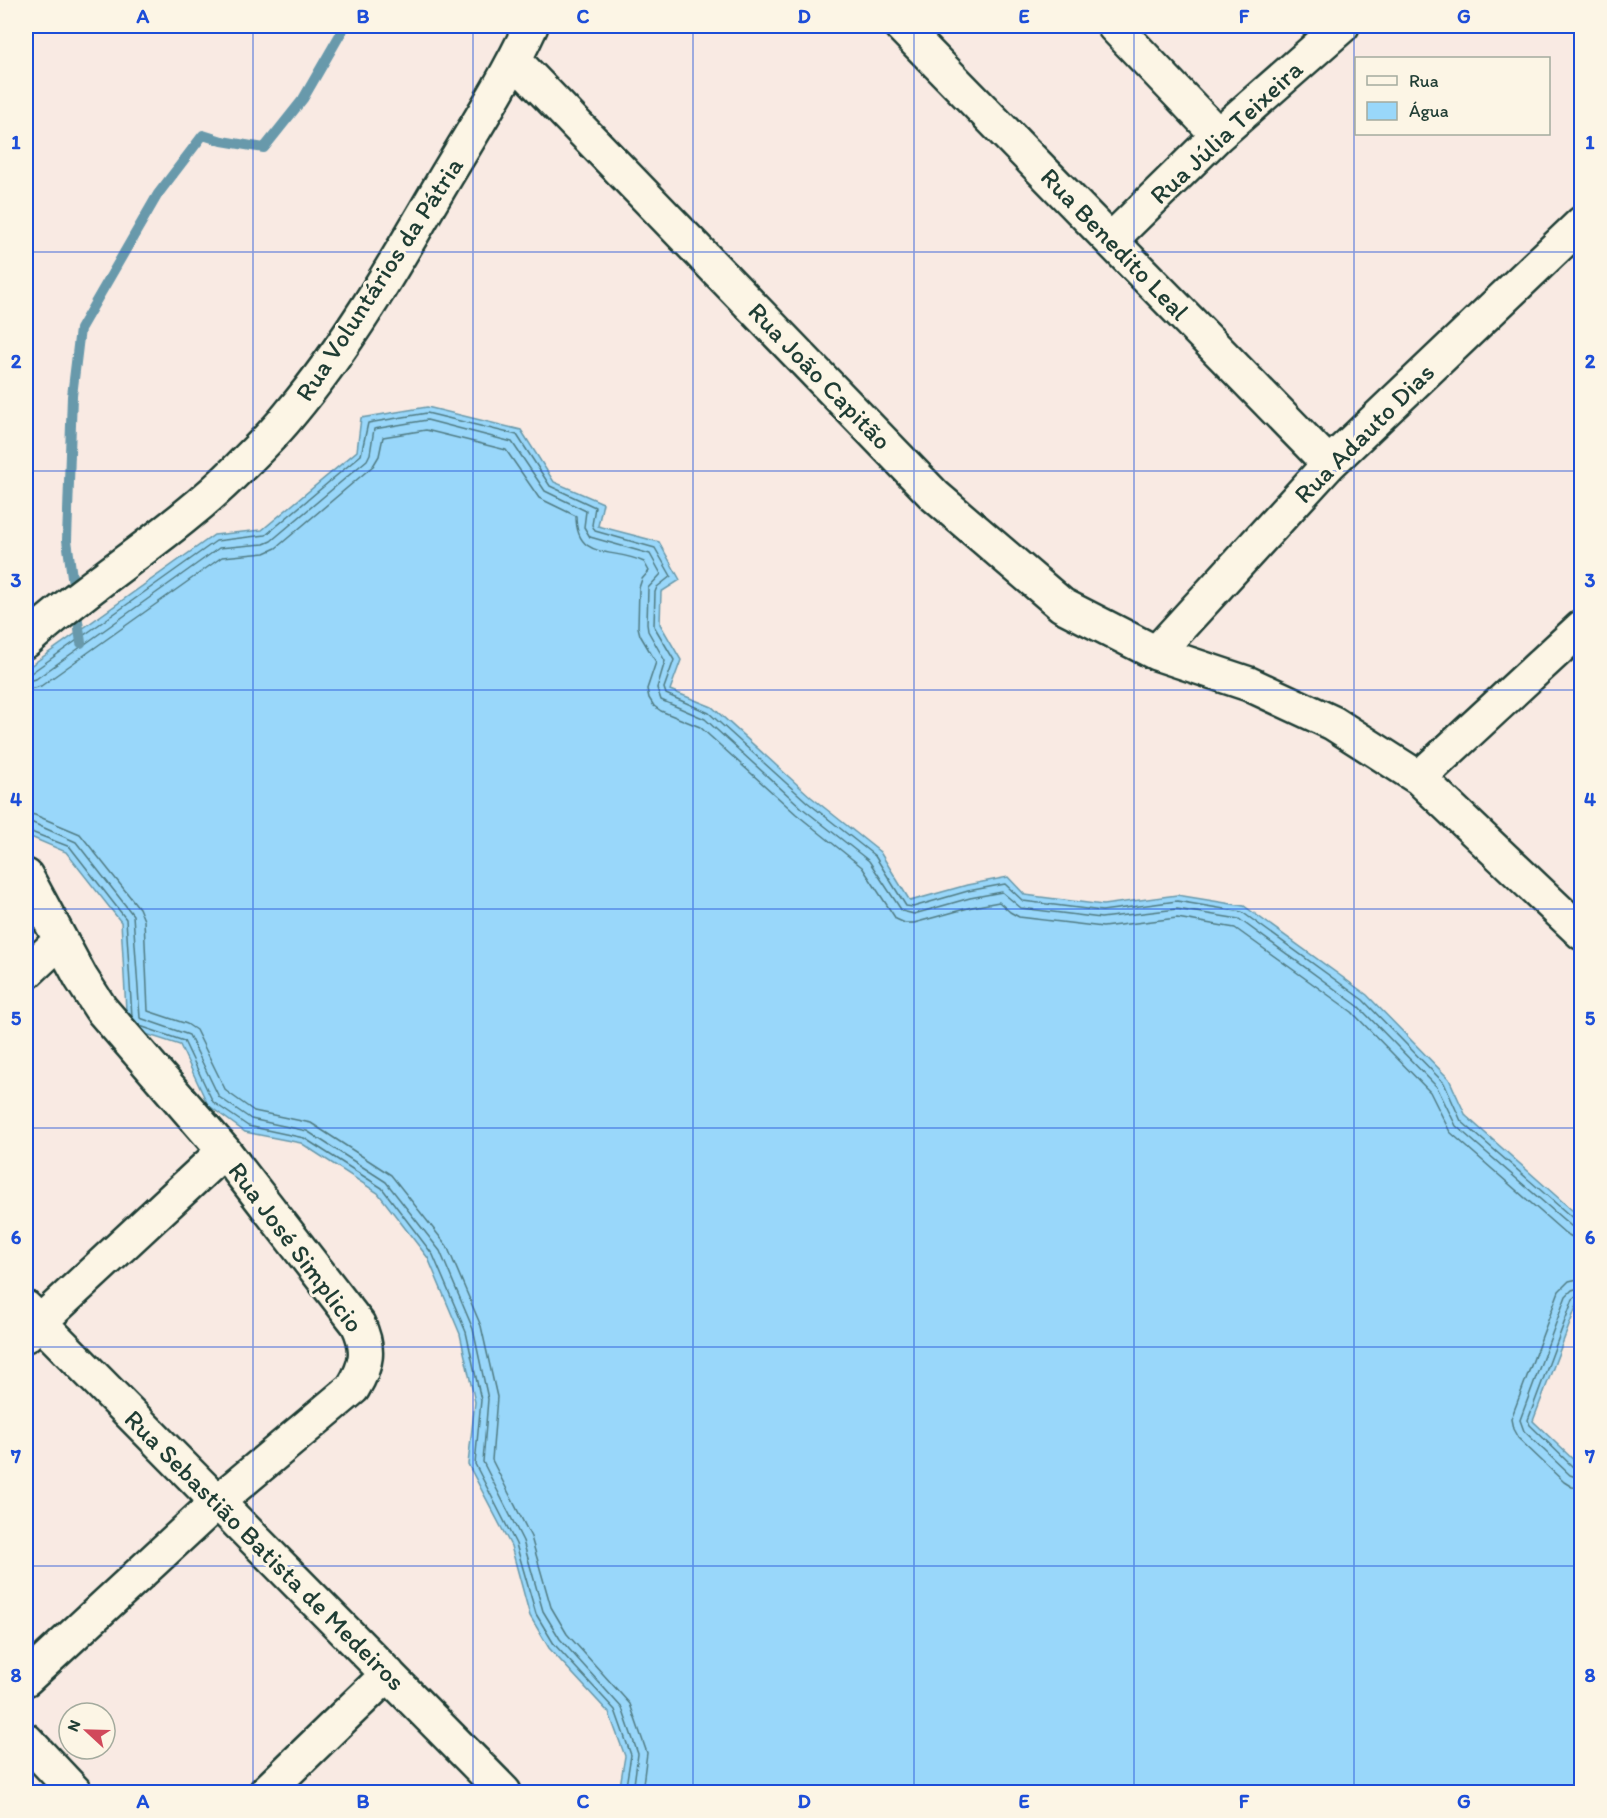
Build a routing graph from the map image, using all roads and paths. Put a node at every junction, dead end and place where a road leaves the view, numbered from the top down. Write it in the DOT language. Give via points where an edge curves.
graph roads {
  1 [pos="531,26"];
  2 [pos="901,26"];
  3 [pos="1114,26"];
  4 [pos="1342,26"];
  5 [pos="515,61"];
  6 [pos="1218,135"];
  7 [pos="1581,223"];
  8 [pos="1112,239"];
  9 [pos="1329,464"];
  10 [pos="1581,627"];
  11 [pos="36,632"];
  12 [pos="1156,653"];
  13 [pos="1419,778"];
  14 [pos="26,876"];
  15 [pos="1581,933"];
  16 [pos="60,941"];
  17 [pos="26,973"];
  18 [pos="224,1151"];
  19 [pos="30,1322"];
  20 [pos="217,1502"];
  21 [pos="388,1674"];
  22 [pos="26,1679"];
  23 [pos="26,1740"];
  24 [pos="75,1792"];
  25 [pos="266,1792"];
  26 [pos="504,1792"];
  1 -- 5 [label="street, Rua Voluntários da Pátria"];
  2 -- 8 [label="street, Rua Benedito Leal"];
  3 -- 6 [label="street"];
  4 -- 6 [label="street, Rua Júlia Teixeira"];
  5 -- 11 [label="street, Rua Voluntários da Pátria" via="390,271 290,414 194,510"];
  5 -- 12 [label="street, Rua João Capitão" via="935,496 1062,605"];
  6 -- 8 [label="street, Rua Júlia Teixeira"];
  7 -- 9 [label="street, Rua Adauto Dias"];
  8 -- 9 [label="street, Rua Benedito Leal"];
  9 -- 12 [label="street, Rua Adauto Dias"];
  10 -- 13 [label="street"];
  12 -- 13 [label="street, Rua João Capitão" via="1249,684 1333,723"];
  13 -- 15 [label="street, Rua João Capitão"];
  14 -- 16 [label="street, Rua José Simplicio"];
  16 -- 17 [label="street"];
  16 -- 18 [label="street, Rua José Simplicio" via="101,1009"];
  18 -- 19 [label="street"];
  18 -- 20 [label="street, Rua José Simplicio" via="358,1324 365,1338 366,1356 362,1374 353,1388"];
  19 -- 20 [label="street, Rua Sebastião Batista de Medeiros"];
  20 -- 21 [label="street, Rua Sebastião Batista de Medeiros"];
  20 -- 22 [label="street, Rua José Simplicio"];
  21 -- 25 [label="street"];
  21 -- 26 [label="street, Rua Sebastião Batista de Medeiros"];
  23 -- 24 [label="street"];
}
